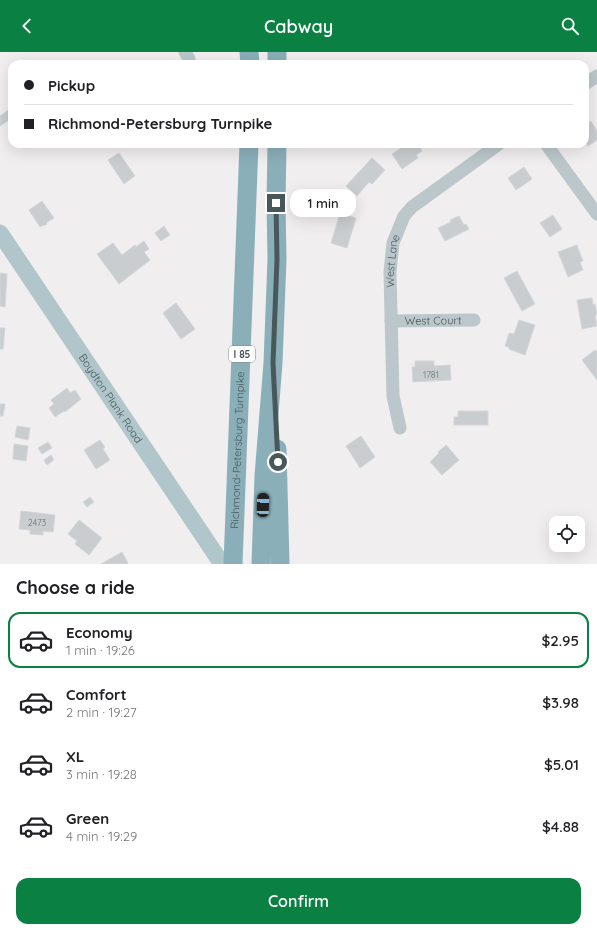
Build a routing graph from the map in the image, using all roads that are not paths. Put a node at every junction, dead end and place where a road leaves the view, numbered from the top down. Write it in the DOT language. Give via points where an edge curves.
graph roads {
  1 [pos="249,148"];
  2 [pos="277,148"];
  3 [pos="493,148"];
  4 [pos="549,148"];
  5 [pos="597,214"];
  6 [pos="0,233"];
  7 [pos="474,320"];
  8 [pos="391,321"];
  9 [pos="273,363"];
  10 [pos="400,428"];
  11 [pos="222,564"];
  12 [pos="233,564"];
  13 [pos="261,564"];
  14 [pos="280,564"];
  1 -- 12 [label="highway, Richmond-Petersburg Turnpike / I 85"];
  2 -- 9 [label="highway" via="277,259"];
  3 -- 8 [label="street, West Lane" via="412,206 404,216 394,243 390,272"];
  4 -- 5 [label="street"];
  6 -- 11 [label="main road, Boydton Plank Road"];
  7 -- 8 [label="street, West Court"];
  8 -- 10 [label="street, West Lane" via="393,396"];
  9 -- 13 [label="highway" via="264,476"];
  9 -- 14 [label="highway"];
}
